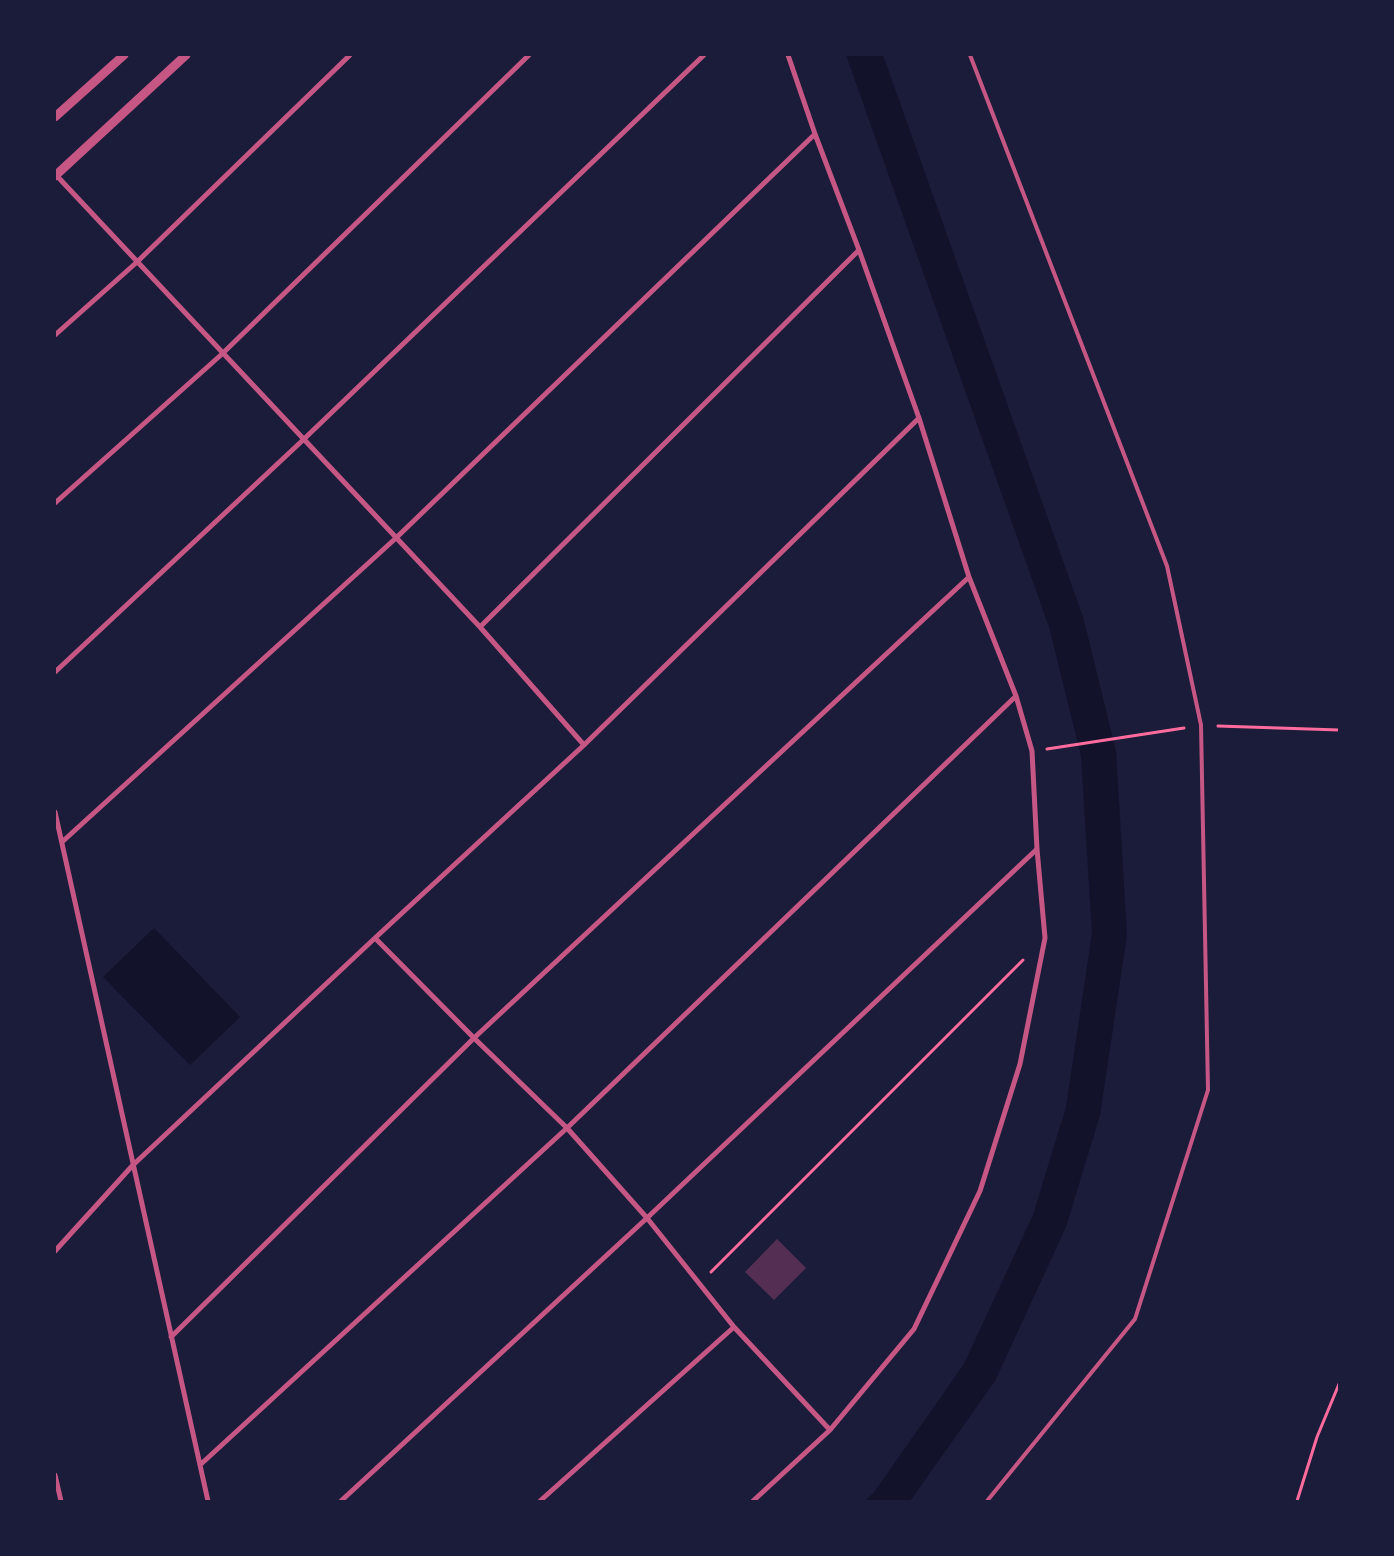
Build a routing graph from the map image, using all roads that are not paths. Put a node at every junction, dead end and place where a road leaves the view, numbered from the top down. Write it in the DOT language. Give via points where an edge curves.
graph roads {
  1 [pos="124,55"];
  2 [pos="186,55"];
  3 [pos="350,55"];
  4 [pos="529,55"];
  5 [pos="704,55"];
  6 [pos="788,55"];
  7 [pos="970,55"];
  8 [pos="55,117"];
  9 [pos="815,134"];
  10 [pos="55,175"];
  11 [pos="859,250"];
  12 [pos="137,262"];
  13 [pos="55,335"];
  14 [pos="222,354"];
  15 [pos="919,418"];
  16 [pos="303,440"];
  17 [pos="55,503"];
  18 [pos="396,538"];
  19 [pos="969,577"];
  20 [pos="480,627"];
  21 [pos="55,672"];
  22 [pos="1016,696"];
  23 [pos="584,745"];
  24 [pos="55,812"];
  25 [pos="62,842"];
  26 [pos="1037,849"];
  27 [pos="375,938"];
  28 [pos="474,1038"];
  29 [pos="567,1128"];
  30 [pos="133,1165"];
  31 [pos="647,1218"];
  32 [pos="55,1251"];
  33 [pos="734,1327"];
  34 [pos="171,1337"];
  35 [pos="830,1430"];
  36 [pos="200,1465"];
  37 [pos="55,1475"];
  38 [pos="61,1501"];
  39 [pos="208,1501"];
  40 [pos="341,1501"];
  41 [pos="540,1501"];
  42 [pos="753,1501"];
  43 [pos="988,1501"];
  1 -- 8 [label="street"];
  2 -- 10 [label="street"];
  3 -- 12 [label="street"];
  4 -- 14 [label="street"];
  5 -- 16 [label="street"];
  6 -- 9 [label="street"];
  7 -- 43 [label="lane" via="1167,566 1201,725 1208,1090 1135,1319"];
  9 -- 11 [label="street"];
  9 -- 18 [label="street"];
  10 -- 12 [label="street"];
  11 -- 15 [label="street"];
  11 -- 20 [label="street"];
  12 -- 13 [label="street"];
  12 -- 14 [label="street"];
  14 -- 16 [label="street"];
  14 -- 17 [label="street"];
  15 -- 19 [label="street"];
  15 -- 23 [label="street"];
  16 -- 18 [label="street"];
  16 -- 21 [label="street"];
  18 -- 20 [label="street"];
  18 -- 25 [label="street"];
  19 -- 22 [label="street"];
  19 -- 28 [label="street"];
  20 -- 23 [label="street"];
  22 -- 26 [label="street" via="1032,751"];
  22 -- 29 [label="street"];
  23 -- 27 [label="street"];
  24 -- 25 [label="street"];
  25 -- 30 [label="street"];
  26 -- 31 [label="street"];
  26 -- 35 [label="street" via="1044,938 1020,1064 980,1191 914,1329"];
  27 -- 28 [label="street"];
  27 -- 30 [label="street"];
  28 -- 29 [label="street"];
  28 -- 34 [label="street"];
  29 -- 31 [label="street"];
  29 -- 36 [label="street"];
  30 -- 32 [label="street"];
  30 -- 34 [label="street"];
  31 -- 33 [label="street"];
  31 -- 40 [label="street"];
  33 -- 35 [label="street"];
  33 -- 41 [label="street"];
  34 -- 36 [label="street"];
  35 -- 42 [label="street"];
  36 -- 39 [label="street"];
  37 -- 38 [label="street"];
}
